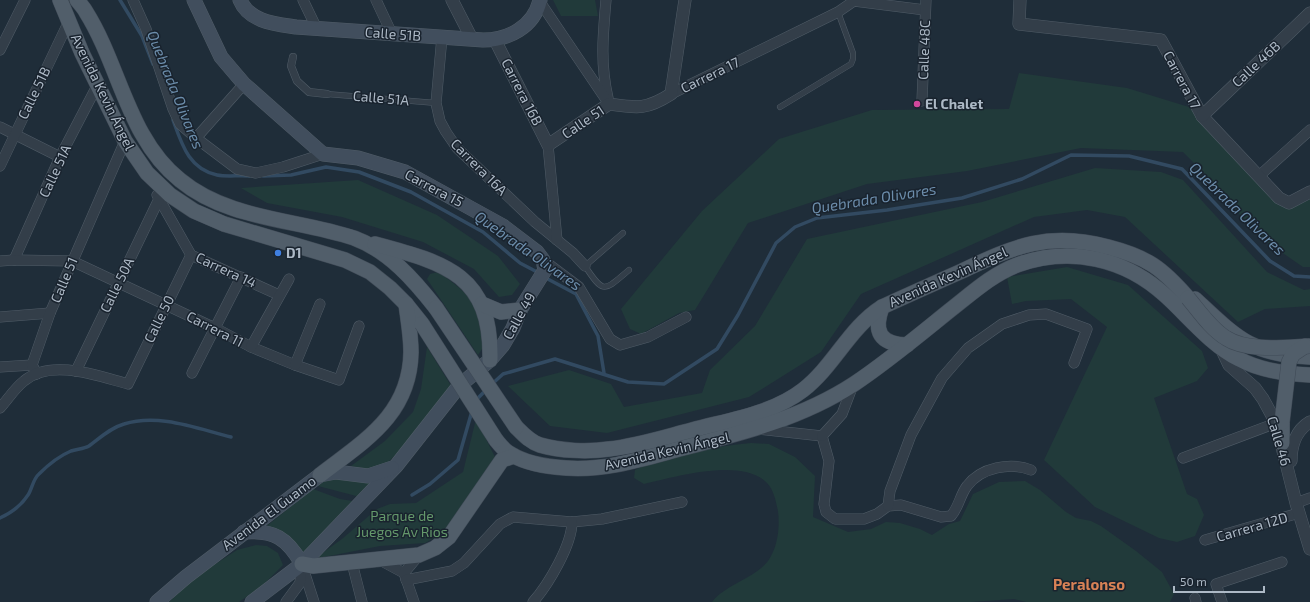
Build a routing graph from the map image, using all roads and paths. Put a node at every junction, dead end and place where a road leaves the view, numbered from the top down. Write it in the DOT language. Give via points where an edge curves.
graph roads {
  1 [pos="25,0"];
  2 [pos="133,0"];
  3 [pos="194,0"];
  4 [pos="240,0"];
  5 [pos="303,0"];
  6 [pos="376,0"];
  7 [pos="452,0"];
  8 [pos="606,0"];
  9 [pos="686,0"];
  10 [pos="854,0"];
  11 [pos="1020,0"];
  12 [pos="540,1"];
  13 [pos="73,3"];
  14 [pos="926,5"];
  15 [pos="838,12"];
  16 [pos="1310,13"];
  17 [pos="69,21"];
  18 [pos="317,29"];
  19 [pos="392,34"];
  20 [pos="442,37"];
  21 [pos="472,39"];
  22 [pos="496,40"];
  23 [pos="0,50"];
  24 [pos="293,56"];
  25 [pos="98,84"];
  26 [pos="244,84"];
  27 [pos="326,94"];
  28 [pos="670,94"];
  29 [pos="922,101"];
  30 [pos="436,103"];
  31 [pos="609,104"];
  32 [pos="780,107"];
  33 [pos="1202,116"];
  34 [pos="0,127"];
  35 [pos="1310,130"];
  36 [pos="14,134"];
  37 [pos="196,138"];
  38 [pos="125,141"];
  39 [pos="548,145"];
  40 [pos="323,154"];
  41 [pos="60,157"];
  42 [pos="0,166"];
  43 [pos="147,174"];
  44 [pos="1259,176"];
  45 [pos="1310,192"];
  46 [pos="159,199"];
  47 [pos="623,233"];
  48 [pos="355,239"];
  49 [pos="557,240"];
  50 [pos="191,255"];
  51 [pos="14,260"];
  52 [pos="0,261"];
  53 [pos="72,261"];
  54 [pos="438,262"];
  55 [pos="544,265"];
  56 [pos="585,266"];
  57 [pos="629,270"];
  58 [pos="1169,276"];
  59 [pos="241,277"];
  60 [pos="289,279"];
  61 [pos="415,281"];
  62 [pos="118,282"];
  63 [pos="278,295"];
  64 [pos="320,304"];
  65 [pos="406,304"];
  66 [pos="482,304"];
  67 [pos="166,305"];
  68 [pos="882,307"];
  69 [pos="520,310"];
  70 [pos="50,313"];
  71 [pos="0,317"];
  72 [pos="686,317"];
  73 [pos="359,326"];
  74 [pos="215,328"];
  75 [pos="907,345"];
  76 [pos="1219,345"];
  77 [pos="251,347"];
  78 [pos="1308,350"];
  79 [pos="490,360"];
  80 [pos="1074,362"];
  81 [pos="295,365"];
  82 [pos="0,367"];
  83 [pos="35,370"];
  84 [pos="76,370"];
  85 [pos="192,373"];
  86 [pos="1310,375"];
  87 [pos="853,385"];
  88 [pos="0,408"];
  89 [pos="1279,422"];
  90 [pos="1310,422"];
  91 [pos="756,429"];
  92 [pos="822,436"];
  93 [pos="1282,443"];
  94 [pos="514,456"];
  95 [pos="1184,458"];
  96 [pos="396,466"];
  97 [pos="1031,470"];
  98 [pos="320,475"];
  99 [pos="1291,482"];
  100 [pos="1310,498"];
  101 [pos="682,502"];
  102 [pos="888,506"];
  103 [pos="1298,508"];
  104 [pos="572,522"];
  105 [pos="244,532"];
  106 [pos="1205,540"];
  107 [pos="1310,549"];
  108 [pos="419,555"];
  109 [pos="377,559"];
  110 [pos="352,562"];
  111 [pos="1282,562"];
  112 [pos="302,564"];
  113 [pos="405,576"];
  114 [pos="158,602"];
  115 [pos="252,602"];
  116 [pos="286,602"];
  117 [pos="314,602"];
  118 [pos="362,602"];
  119 [pos="414,602"];
  120 [pos="533,602"];
  121 [pos="1222,602"];
  1 -- 23 [label="street"];
  2 -- 37 [label="street, Carrera 15" via="173,109 180,124"];
  3 -- 26 [label="main road" via="221,57"];
  4 -- 18 [label="main road, Calle 51B" via="249,13 262,20"];
  5 -- 18 [label="street"];
  6 -- 19 [label="street"];
  7 -- 21 [label="street"];
  8 -- 31 [label="street, Calle 51" via="602,46 603,75"];
  9 -- 28 [label="street"];
  10 -- 14 [label="street, Carrera 17"];
  10 -- 15 [label="street, Carrera 17"];
  11 -- 33 [label="street, Carrera 17" via="1019,24 1160,40"];
  12 -- 22 [label="main road, Calle 51B" via="529,21 513,34"];
  12 -- 31 [label="street"];
  13 -- 17 [label="main road, Avenida Kevin Ángel"];
  13 -- 48 [label="main road, Avenida Kevin Ángel" via="140,130 160,161 180,180 201,195 229,207"];
  14 -- 29 [label="street, Calle 48C"];
  15 -- 28 [label="street, Carrera 17"];
  15 -- 32 [label="lane" via="853,53 851,64"];
  16 -- 33 [label="street, Calle 46B"];
  17 -- 25 [label="main road, Avenida Kevin Ángel"];
  17 -- 36 [label="street, Calle 51B"];
  18 -- 19 [label="main road, Calle 51B"];
  19 -- 20 [label="main road, Calle 51B"];
  20 -- 21 [label="main road, Calle 51B"];
  20 -- 30 [label="street, Carrera 16A"];
  21 -- 22 [label="main road, Calle 51B"];
  22 -- 39 [label="street, Carrera 16B"];
  24 -- 27 [label="street" via="291,66 297,81 309,92"];
  25 -- 38 [label="main road, Avenida Kevin Ángel"];
  25 -- 41 [label="street, Calle 51A"];
  26 -- 37 [label="street"];
  26 -- 40 [label="main road"];
  27 -- 30 [label="lane, Calle 51A"];
  28 -- 31 [label="street, Carrera 17" via="657,103 638,108"];
  30 -- 49 [label="street, Carrera 16A" via="440,121 457,148"];
  31 -- 39 [label="street, Calle 51"];
  33 -- 44 [label="street, Carrera 17"];
  34 -- 36 [label="street"];
  35 -- 44 [label="street"];
  36 -- 41 [label="street"];
  36 -- 42 [label="street, Calle 51B"];
  37 -- 40 [label="street, Carrera 15" via="237,169 256,173"];
  38 -- 43 [label="main road, Avenida Kevin Ángel"];
  38 -- 53 [label="street, Calle 51"];
  39 -- 49 [label="street, Calle 51"];
  40 -- 55 [label="main road, Carrera 15" via="358,158 405,172 502,226 537,252"];
  41 -- 51 [label="street, Calle 51A"];
  43 -- 46 [label="street, Carrera 14"];
  43 -- 65 [label="main road, Avenida Kevin Ángel" via="170,195 194,211 224,224 345,260 370,272"];
  44 -- 45 [label="street, Carrera 17" via="1279,198 1288,203"];
  46 -- 50 [label="street, Carrera 14"];
  46 -- 62 [label="street, Calle 50A"];
  47 -- 56 [label="lane"];
  48 -- 54 [label="main road"];
  48 -- 61 [label="main road, Avenida Kevin Ángel" via="396,263"];
  49 -- 56 [label="street, Carrera 16A"];
  50 -- 59 [label="street, Carrera 14"];
  50 -- 67 [label="street, Calle 50"];
  51 -- 52 [label="street, Carrera 11"];
  51 -- 53 [label="street, Carrera 11"];
  53 -- 62 [label="street, Carrera 11"];
  53 -- 70 [label="street, Calle 51"];
  54 -- 61 [label="main road" via="430,262 419,267"];
  54 -- 66 [label="main road" via="459,275"];
  55 -- 69 [label="main road, Calle 49"];
  55 -- 72 [label="street" via="579,287 610,339 620,345 648,337"];
  56 -- 57 [label="lane" via="598,285 603,287 610,286"];
  58 -- 68 [label="main road, Avenida Kevin Ángel" via="1128,252 1094,243 1066,239 1036,242 985,259"];
  58 -- 78 [label="main road" via="1241,341 1268,352 1290,356"];
  58 -- 78 [label="main road, Avenida Kevin Ángel, bridge" via="1215,329 1226,338 1238,344"];
  59 -- 63 [label="street, Carrera 14"];
  59 -- 74 [label="street"];
  60 -- 63 [label="street"];
  61 -- 68 [label="main road, Avenida Kevin Ángel, bridge" via="516,427 538,445 552,448 608,450 758,413 782,403 816,379 829,366 856,328 868,315"];
  62 -- 67 [label="street, Carrera 11"];
  62 -- 84 [label="street, Calle 50A"];
  63 -- 77 [label="street"];
  64 -- 81 [label="street"];
  65 -- 94 [label="main road, Avenida Kevin Ángel, bridge" via="422,324 496,440 506,452"];
  65 -- 98 [label="main road" via="411,352 402,397 391,415 373,434"];
  66 -- 69 [label="main road" via="501,312"];
  66 -- 79 [label="main road" via="489,331"];
  67 -- 74 [label="street, Carrera 11"];
  67 -- 84 [label="street, Calle 50" via="128,384"];
  68 -- 75 [label="main road" via="878,320 880,335 892,344"];
  69 -- 79 [label="main road, Calle 49" via="510,334"];
  70 -- 71 [label="street"];
  70 -- 83 [label="street, Calle 51"];
  73 -- 81 [label="street, Carrera 11" via="339,380"];
  74 -- 77 [label="street, Carrera 11"];
  74 -- 85 [label="street"];
  75 -- 76 [label="main road, Avenida Kevin Ángel" via="992,277 1034,260 1065,255 1091,257 1126,269 1164,294"];
  75 -- 87 [label="main road, Avenida Kevin Ángel"];
  76 -- 86 [label="main road, Avenida Kevin Ángel" via="1237,358 1263,369"];
  76 -- 89 [label="street, Calle 46" via="1229,365 1255,388"];
  77 -- 81 [label="street, Carrera 11"];
  78 -- 89 [label="main road, bridge" via="1293,354 1289,362"];
  79 -- 96 [label="main road" via="459,386"];
  80 -- 102 [label="street" via="1087,329 1046,314 1028,314 1002,324 968,348 942,378 911,435 890,490"];
  82 -- 83 [label="street"];
  83 -- 84 [label="street"];
  83 -- 88 [label="street"];
  87 -- 91 [label="main road, Avenida Kevin Ángel" via="781,421"];
  87 -- 92 [label="street" via="842,414"];
  89 -- 93 [label="main road"];
  89 -- 95 [label="street"];
  90 -- 99 [label="street, Calle 46" via="1299,432 1291,448"];
  91 -- 92 [label="street"];
  91 -- 94 [label="main road, Avenida Kevin Ángel" via="626,463 593,467 566,469"];
  92 -- 102 [label="street" via="829,461 824,504 826,512 835,519 864,519"];
  93 -- 99 [label="street, Calle 46"];
  94 -- 108 [label="main road" via="502,460 449,537 435,548"];
  96 -- 98 [label="main road, Avenida El Guamo" via="368,476 336,472"];
  96 -- 112 [label="main road"];
  97 -- 102 [label="street" via="1021,466 1008,466 994,468 980,475 967,486 951,516 941,517 901,504"];
  98 -- 105 [label="main road, Avenida El Guamo"];
  99 -- 103 [label="street, Calle 46"];
  100 -- 103 [label="street, Carrera 12D"];
  101 -- 104 [label="street" via="602,519"];
  103 -- 106 [label="street, Carrera 12D"];
  103 -- 107 [label="street, Calle 46"];
  104 -- 113 [label="street" via="513,516 500,524 464,563 452,571"];
  104 -- 120 [label="street" via="572,533 565,551"];
  105 -- 112 [label="main road" via="262,531 279,537 293,548"];
  105 -- 114 [label="main road, Avenida El Guamo"];
  108 -- 109 [label="main road"];
  108 -- 113 [label="street"];
  109 -- 110 [label="main road"];
  109 -- 113 [label="street"];
  110 -- 112 [label="main road" via="313,566"];
  110 -- 118 [label="street"];
  111 -- 121 [label="street" via="1216,584"];
  112 -- 115 [label="main road"];
  112 -- 116 [label="street" via="300,583"];
  112 -- 117 [label="street"];
  113 -- 119 [label="street"];
}
